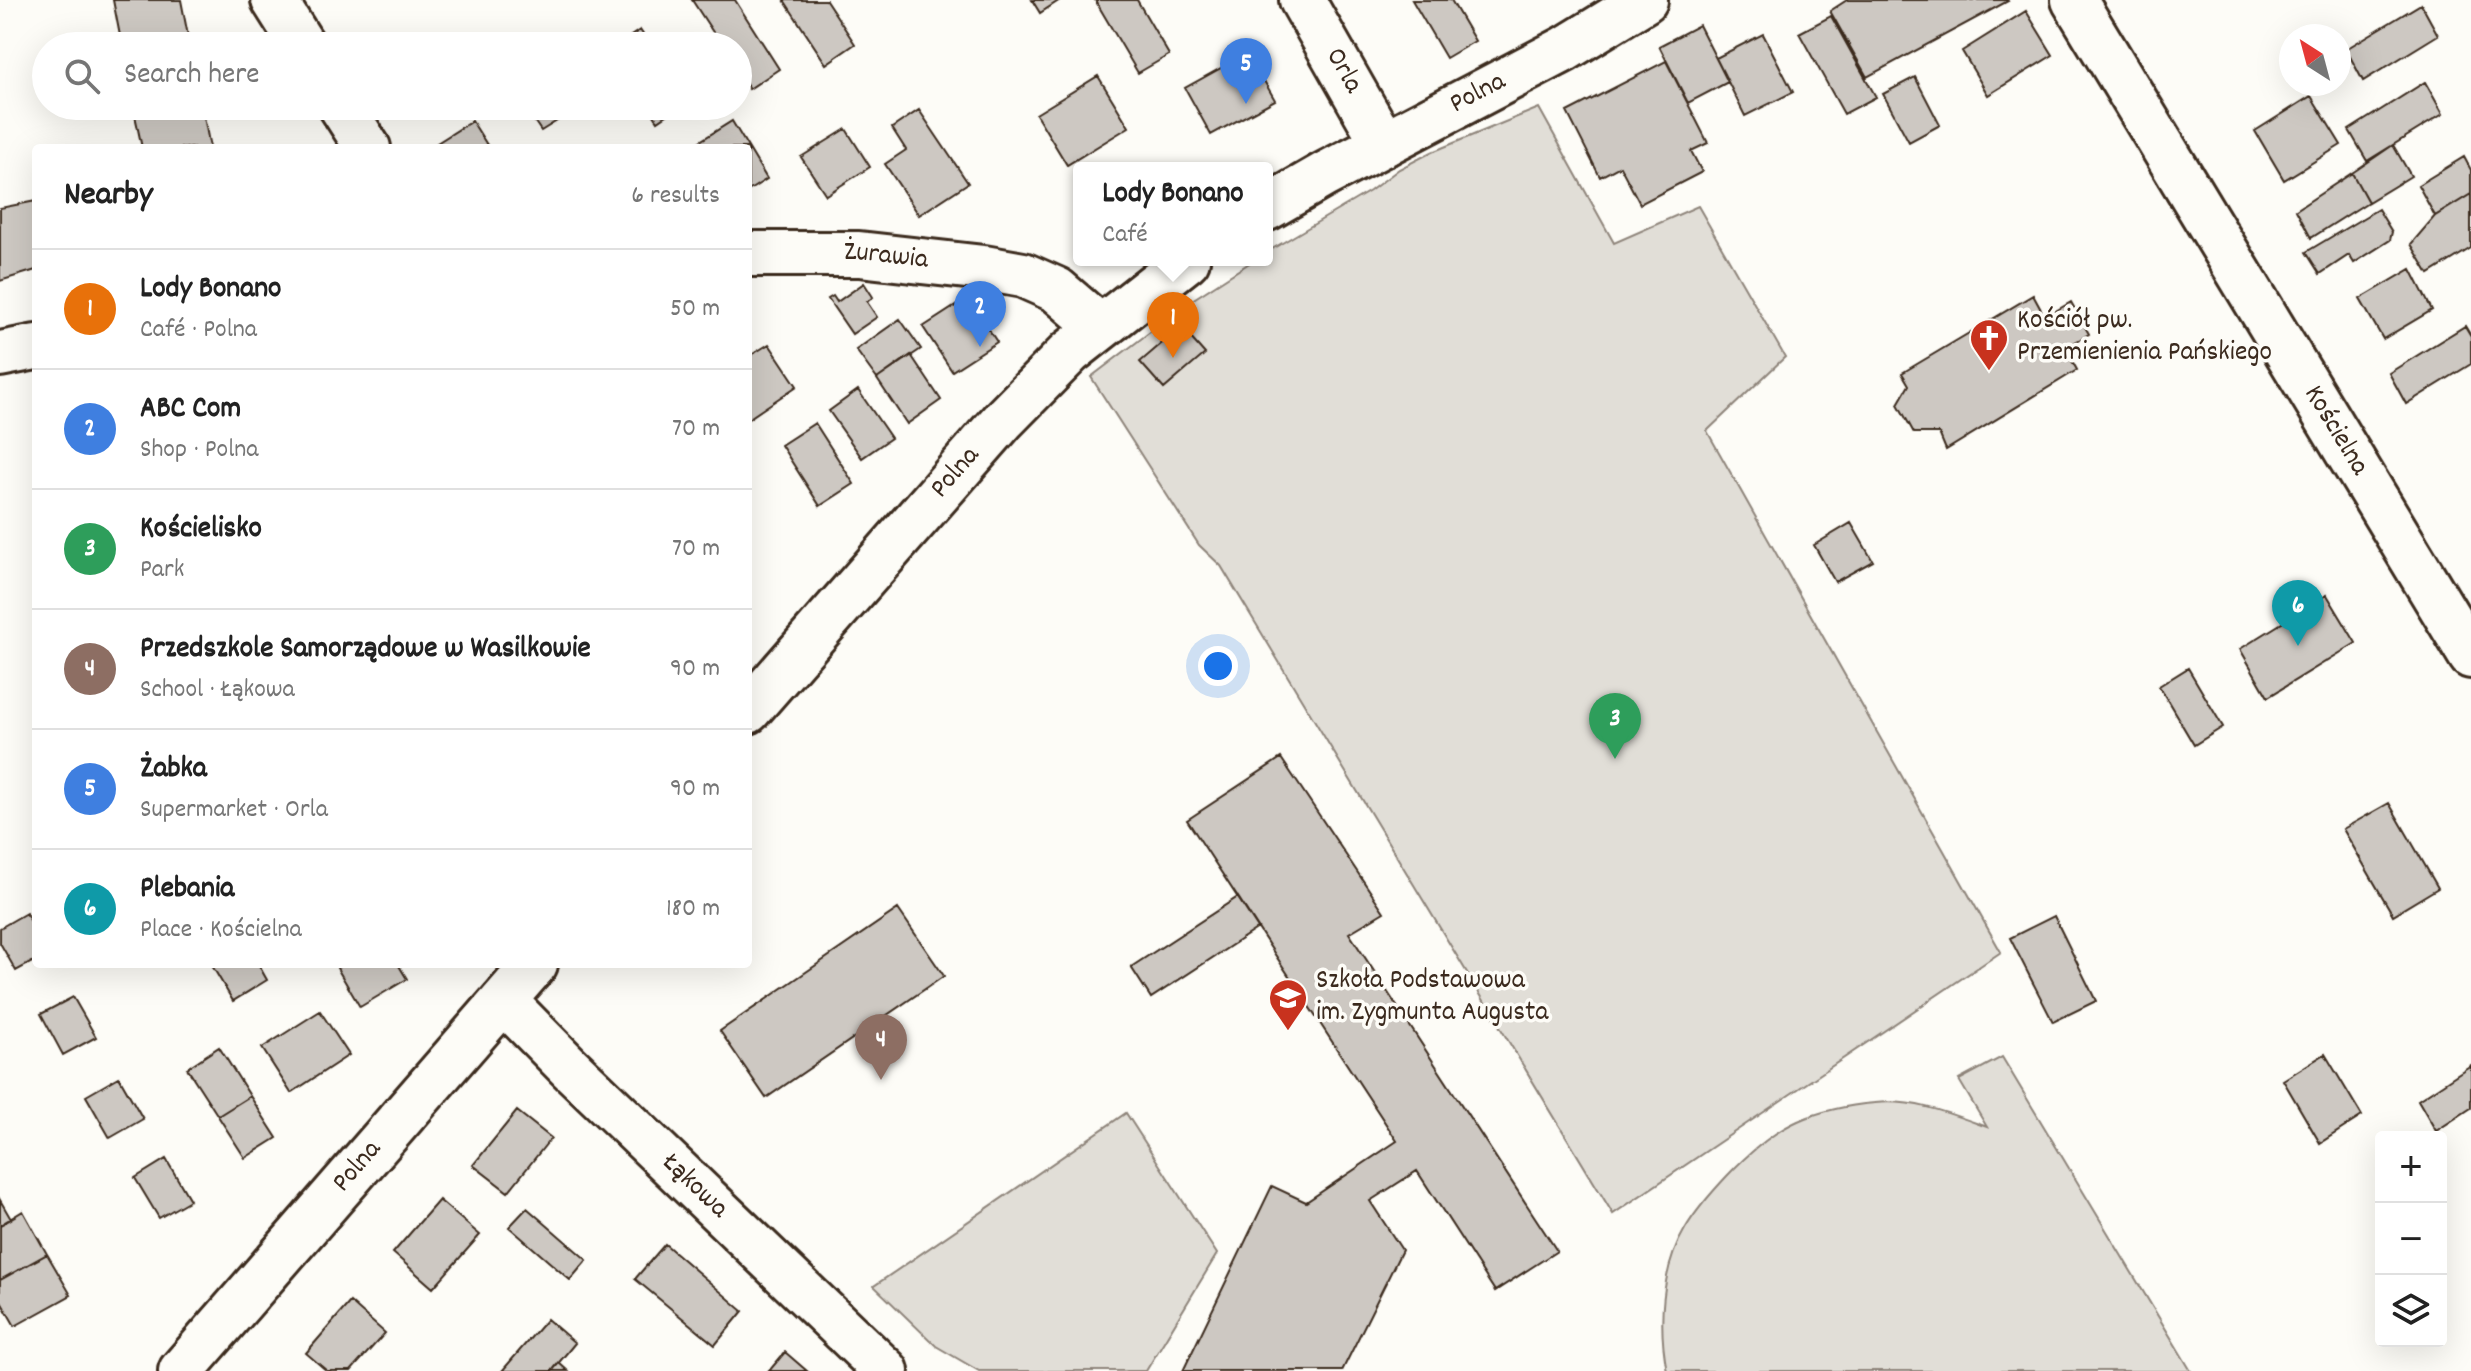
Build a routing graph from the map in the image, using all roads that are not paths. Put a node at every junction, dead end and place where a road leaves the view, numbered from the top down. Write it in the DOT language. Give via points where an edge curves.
graph roads {
  1 [pos="274,0"];
  2 [pos="1302,0"];
  3 [pos="1645,0"];
  4 [pos="2074,0"];
  5 [pos="294,32"];
  6 [pos="350,120"];
  7 [pos="365,144"];
  8 [pos="1384,144"];
  9 [pos="1273,205"];
  10 [pos="752,254"];
  11 [pos="1179,266"];
  12 [pos="1100,327"];
  13 [pos="32,348"];
  14 [pos="0,354"];
  15 [pos="2471,656"];
  16 [pos="752,706"];
  17 [pos="532,968"];
  18 [pos="504,1001"];
  19 [pos="181,1371"];
  20 [pos="886,1371"];
  1 -- 5 [label="street"];
  2 -- 8 [label="street, Orla"];
  3 -- 8 [label="street, Polna" via="1565,49"];
  4 -- 15 [label="street, Kościelna"];
  6 -- 7 [label="street"];
  8 -- 9 [label="street, Polna"];
  10 -- 12 [label="street, Żurawia" via="859,254 1023,275 1057,290"];
  11 -- 12 [label="street, Polna"];
  12 -- 16 [label="street, Polna" via="1003,420"];
  13 -- 14 [label="street"];
  17 -- 18 [label="street, Polna"];
  18 -- 19 [label="street, Polna"];
  18 -- 20 [label="street, Łąkowa"];
}
